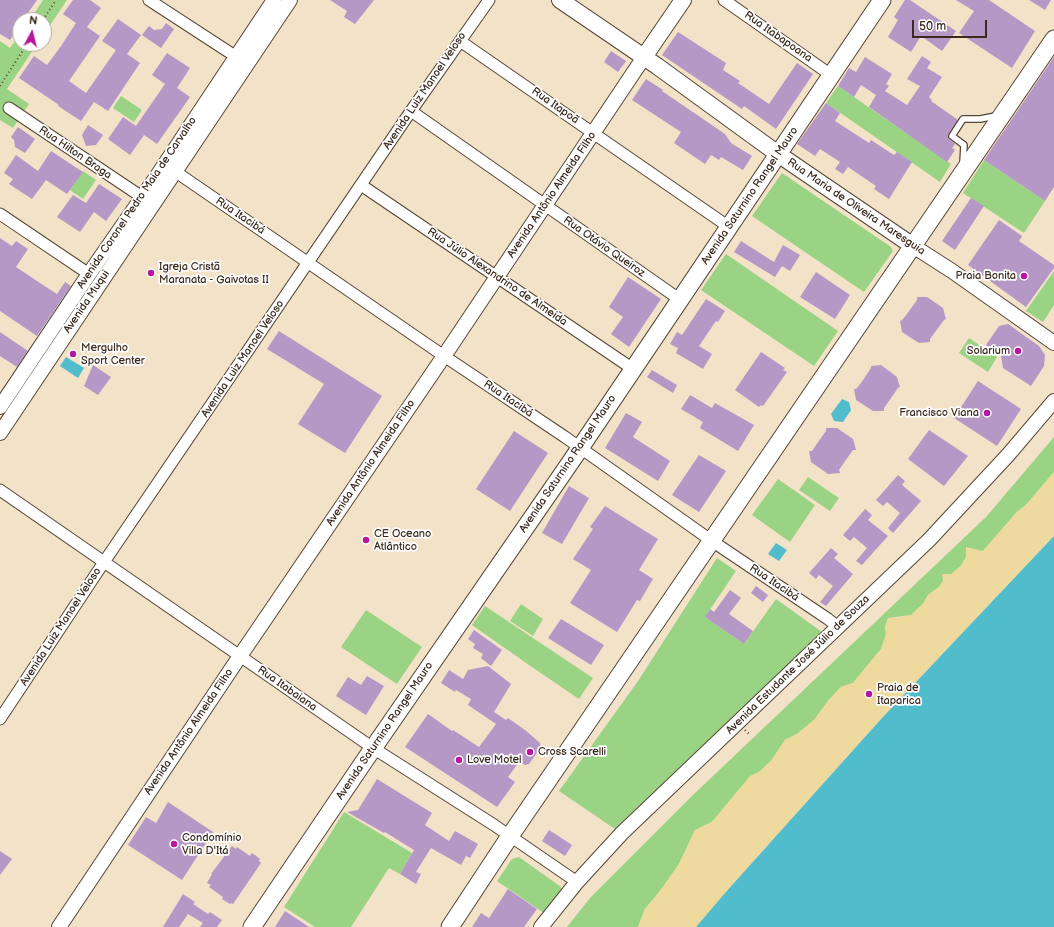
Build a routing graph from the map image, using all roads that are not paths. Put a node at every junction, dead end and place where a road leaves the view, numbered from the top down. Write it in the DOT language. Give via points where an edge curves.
graph roads {
  1 [pos="149,0"];
  2 [pos="274,0"];
  3 [pos="290,0"];
  4 [pos="489,0"];
  5 [pos="560,0"];
  6 [pos="683,0"];
  7 [pos="724,0"];
  8 [pos="879,1"];
  9 [pos="1054,39"];
  10 [pos="460,41"];
  11 [pos="644,57"];
  12 [pos="241,60"];
  13 [pos="831,75"];
  14 [pos="9,108"];
  15 [pos="411,111"];
  16 [pos="1002,115"];
  17 [pos="594,133"];
  18 [pos="778,154"];
  19 [pos="170,168"];
  20 [pos="963,173"];
  21 [pos="361,185"];
  22 [pos="142,197"];
  23 [pos="544,205"];
  24 [pos="0,214"];
  25 [pos="729,227"];
  26 [pos="913,246"];
  27 [pos="308,262"];
  28 [pos="95,277"];
  29 [pos="496,277"];
  30 [pos="679,300"];
  31 [pos="1054,343"];
  32 [pos="444,356"];
  33 [pos="633,369"];
  34 [pos="4,391"];
  35 [pos="1054,401"];
  36 [pos="20,402"];
  37 [pos="0,407"];
  38 [pos="0,432"];
  39 [pos="580,448"];
  40 [pos="0,490"];
  41 [pos="712,541"];
  42 [pos="104,562"];
  43 [pos="838,627"];
  44 [pos="240,656"];
  45 [pos="0,719"];
  46 [pos="373,748"];
  47 [pos="510,836"];
  48 [pos="577,882"];
  49 [pos="59,927"];
  50 [pos="252,927"];
  51 [pos="450,927"];
  52 [pos="541,927"];
  1 -- 12 [label="street"];
  2 -- 12 [label="street, Avenida Coronel Pedro Maia de Carvalho"];
  3 -- 12 [label="street, Avenida Coronel Pedro Maia de Carvalho"];
  4 -- 10 [label="street, Avenida Luiz Manoel Veloso"];
  5 -- 11 [label="main road, Rua Maria de Oliveira Maresguia"];
  6 -- 11 [label="main road, Avenida Antônio Almeida Filho"];
  7 -- 13 [label="street, Rua Itabapoana"];
  8 -- 13 [label="main road, Avenida Saturnino Rangel Mauro"];
  9 -- 16 [label="main road"];
  10 -- 15 [label="street, Avenida Luiz Manoel Veloso"];
  10 -- 17 [label="street, Rua Itapoã"];
  11 -- 17 [label="street, Avenida Antônio Almeida Filho"];
  11 -- 18 [label="main road, Rua Maria de Oliveira Maresguia"];
  12 -- 19 [label="street, Avenida Coronel Pedro Maia de Carvalho"];
  13 -- 18 [label="main road, Avenida Saturnino Rangel Mauro"];
  14 -- 22 [label="street, Rua Hilton Braga"];
  15 -- 21 [label="street, Avenida Luiz Manoel Veloso"];
  15 -- 23 [label="street, Rua Otávio Queiroz"];
  16 -- 20 [label="main road"];
  16 -- 20 [label="lane" via="963,119 952,136 964,145"];
  17 -- 23 [label="street, Avenida Antônio Almeida Filho"];
  17 -- 25 [label="street, Rua Itapoã"];
  18 -- 25 [label="main road, Avenida Saturnino Rangel Mauro"];
  18 -- 26 [label="main road, Rua Maria de Oliveira Maresguia"];
  19 -- 22 [label="street, Avenida Coronel Pedro Maia de Carvalho"];
  19 -- 27 [label="street, Rua Itacibá"];
  19 -- 28 [label="street, Avenida Muqui"];
  20 -- 26 [label="main road"];
  21 -- 27 [label="street, Avenida Luiz Manoel Veloso"];
  21 -- 29 [label="street, Rua Júlio Alexandrino de Almeida"];
  22 -- 28 [label="street, Avenida Coronel Pedro Maia de Carvalho"];
  23 -- 29 [label="street, Avenida Antônio Almeida Filho"];
  23 -- 30 [label="street, Rua Otávio Queiroz"];
  24 -- 28 [label="street"];
  25 -- 30 [label="main road, Avenida Saturnino Rangel Mauro"];
  26 -- 31 [label="street, Rua Maria de Oliveira Maresguia"];
  26 -- 41 [label="main road"];
  27 -- 32 [label="street, Rua Itacibá"];
  27 -- 42 [label="street, Avenida Luiz Manoel Veloso"];
  28 -- 34 [label="street, Avenida Coronel Pedro Maia de Carvalho"];
  28 -- 36 [label="street, Avenida Muqui"];
  29 -- 32 [label="street, Avenida Antônio Almeida Filho"];
  29 -- 33 [label="street, Rua Júlio Alexandrino de Almeida"];
  30 -- 33 [label="main road, Avenida Saturnino Rangel Mauro"];
  32 -- 39 [label="street, Rua Itacibá"];
  32 -- 44 [label="street, Avenida Antônio Almeida Filho"];
  33 -- 39 [label="main road, Avenida Saturnino Rangel Mauro"];
  34 -- 36 [label="street"];
  34 -- 37 [label="street, Avenida Coronel Pedro Maia de Carvalho"];
  35 -- 43 [label="street, Avenida Estudante José Júlio de Souza" via="1008,455 928,540"];
  36 -- 38 [label="street, Avenida Muqui"];
  39 -- 41 [label="street, Rua Itacibá"];
  39 -- 46 [label="main road, Avenida Saturnino Rangel Mauro"];
  40 -- 42 [label="street, Rua Itabaiana"];
  41 -- 43 [label="street, Rua Itacibá"];
  41 -- 47 [label="main road"];
  42 -- 44 [label="street, Rua Itabaiana"];
  42 -- 45 [label="street, Avenida Luiz Manoel Veloso"];
  43 -- 48 [label="street, Avenida Estudante José Júlio de Souza" via="622,833"];
  44 -- 46 [label="street, Rua Itabaiana"];
  44 -- 49 [label="street, Avenida Antônio Almeida Filho"];
  46 -- 47 [label="street, Rua Itabaiana"];
  46 -- 50 [label="main road, Avenida Saturnino Rangel Mauro"];
  47 -- 48 [label="street, Rua Itabaiana"];
  47 -- 51 [label="main road"];
  48 -- 52 [label="street, Avenida Estudante José Júlio de Souza"];
}
